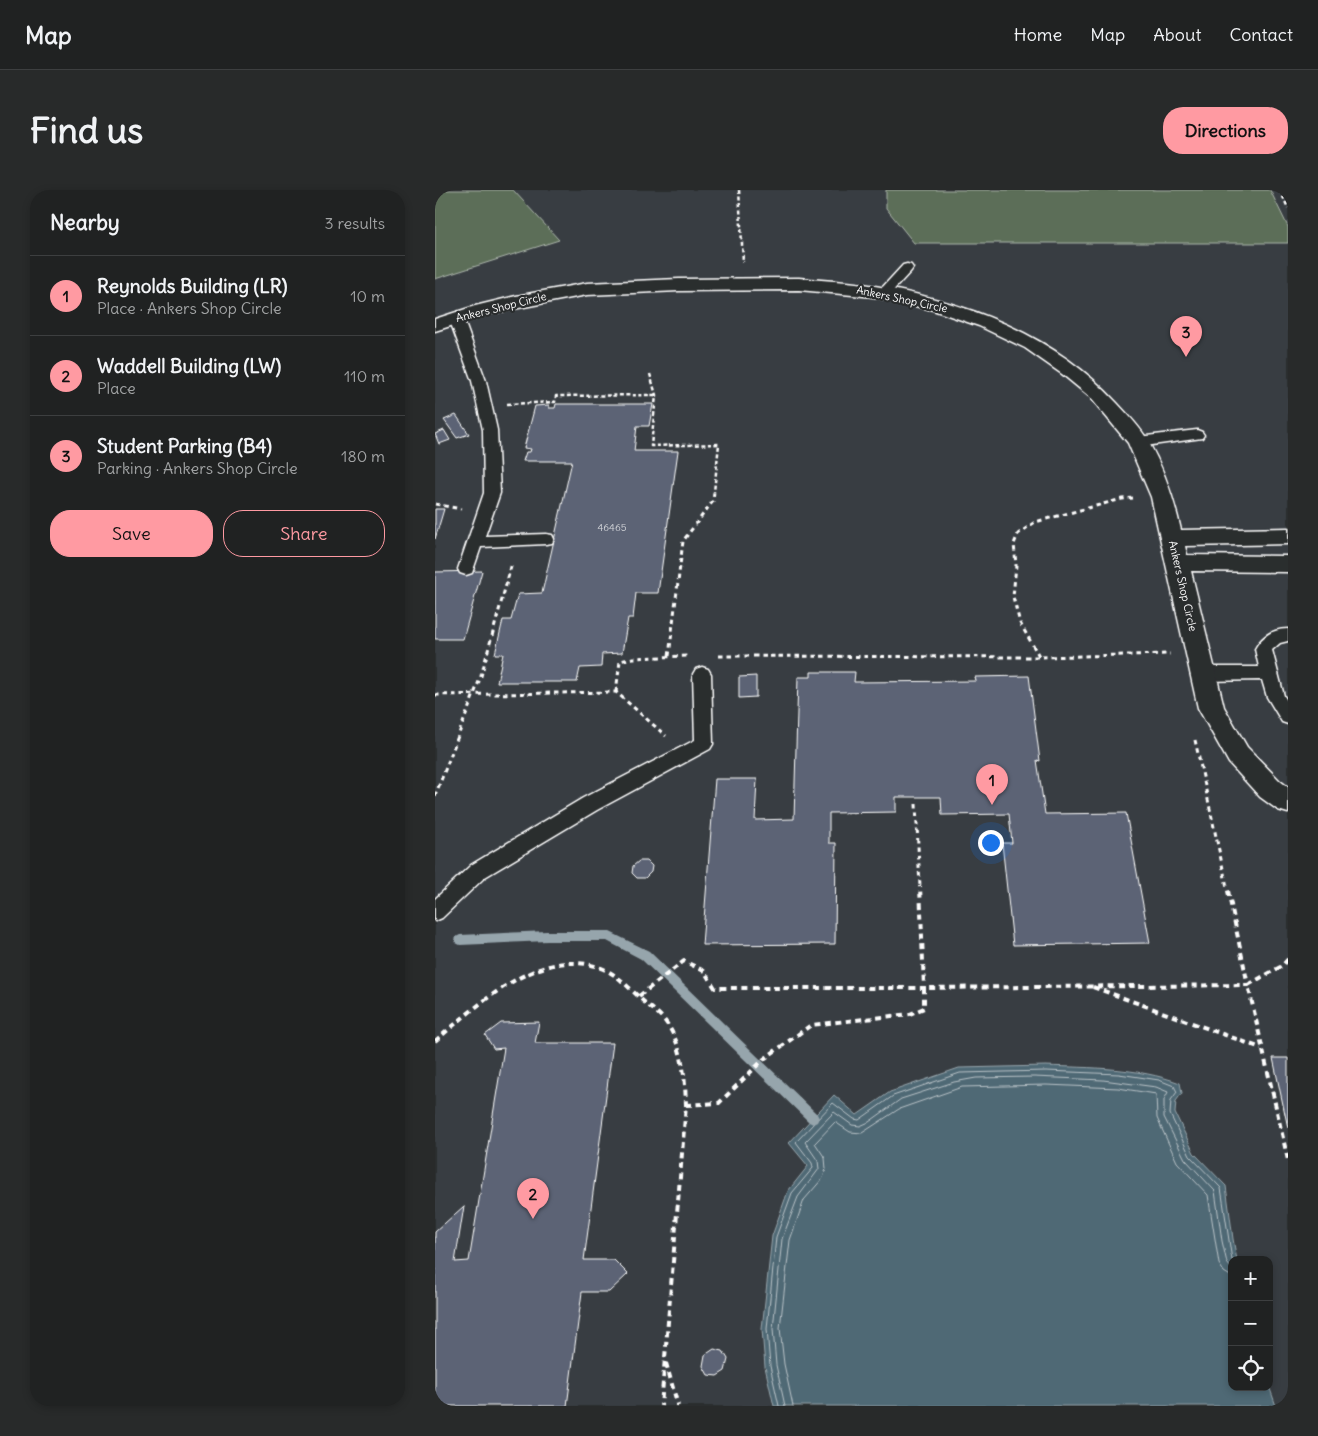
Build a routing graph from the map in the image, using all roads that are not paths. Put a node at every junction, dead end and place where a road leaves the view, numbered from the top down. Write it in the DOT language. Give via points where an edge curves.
graph roads {
  1 [pos="907,268"];
  2 [pos="884,293"];
  3 [pos="455,318"];
  4 [pos="435,325"];
  5 [pos="1197,435"];
  6 [pos="1137,442"];
  7 [pos="1288,536"];
  8 [pos="1171,538"];
  9 [pos="546,540"];
  10 [pos="474,542"];
  11 [pos="1178,563"];
  12 [pos="1288,564"];
  13 [pos="466,570"];
  14 [pos="1288,635"];
  15 [pos="702,674"];
  16 [pos="1203,674"];
  17 [pos="1269,674"];
  18 [pos="1288,717"];
  19 [pos="1288,802"];
  20 [pos="435,912"];
  1 -- 2 [label="lane"];
  2 -- 3 [label="street, Ankers Shop Circle" via="799,284 627,286 587,289 516,302"];
  2 -- 6 [label="street, Ankers Shop Circle" via="947,308 1032,344 1097,393"];
  3 -- 4 [label="street, Ankers Shop Circle"];
  3 -- 10 [label="lane" via="479,382 489,430 492,493"];
  5 -- 6 [label="lane"];
  6 -- 8 [label="street, Ankers Shop Circle" via="1161,497"];
  7 -- 8 [label="street"];
  8 -- 11 [label="street, Ankers Shop Circle"];
  9 -- 10 [label="lane"];
  10 -- 13 [label="lane"];
  11 -- 12 [label="street"];
  11 -- 16 [label="street, Ankers Shop Circle"];
  14 -- 17 [label="lane" via="1269,640 1263,649"];
  15 -- 20 [label="lane" via="704,744 590,804 477,871"];
  16 -- 17 [label="lane"];
  16 -- 19 [label="street, Ankers Shop Circle" via="1211,708 1238,755 1270,789"];
  17 -- 18 [label="lane" via="1276,697"];
}
